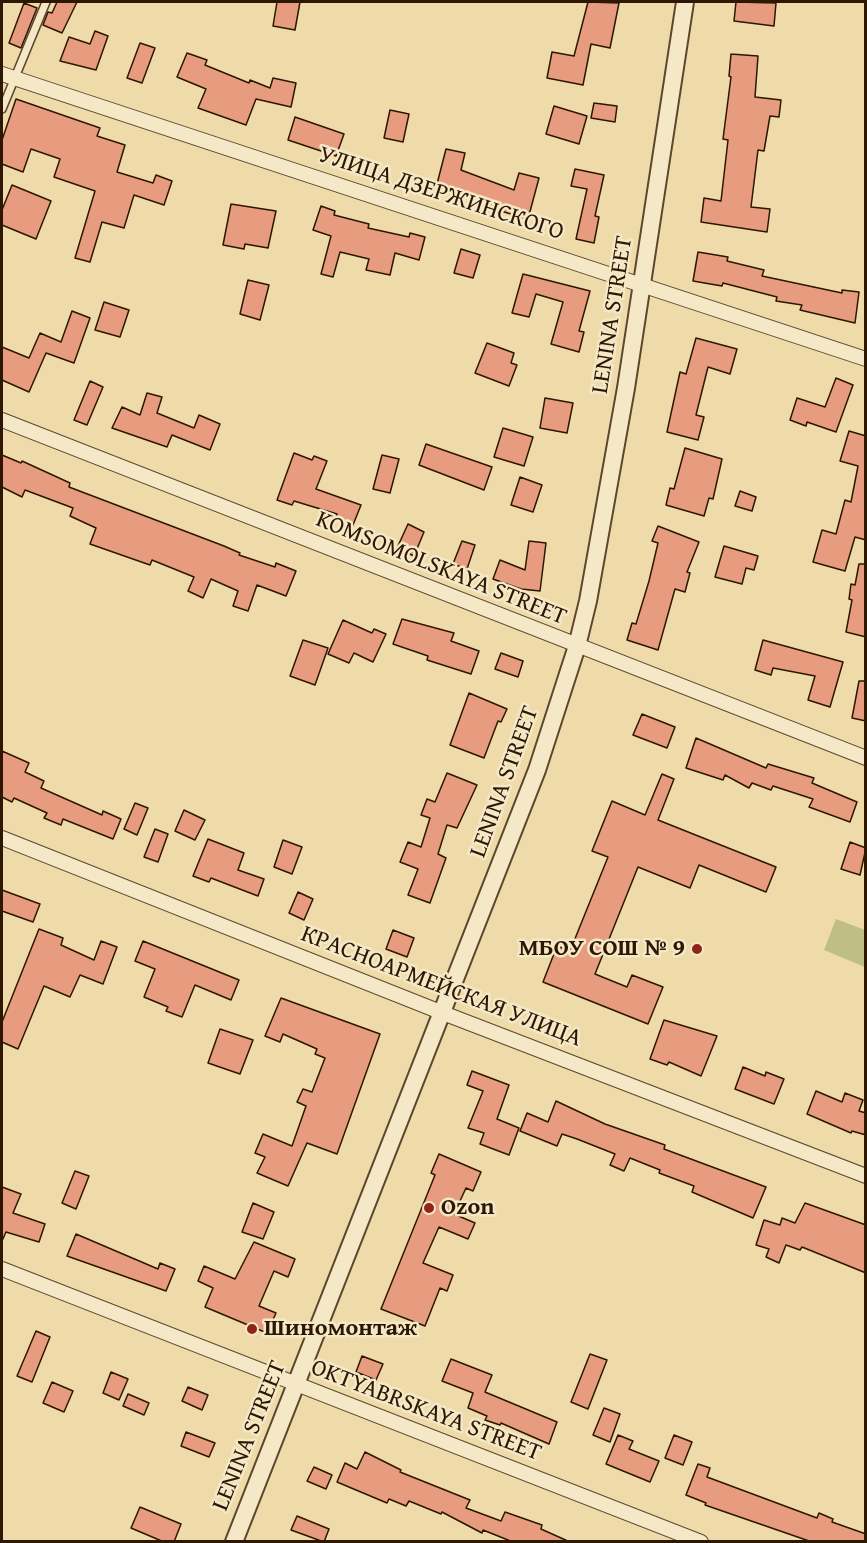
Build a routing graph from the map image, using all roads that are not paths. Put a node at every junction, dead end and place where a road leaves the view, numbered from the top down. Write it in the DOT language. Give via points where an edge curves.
graph roads {
  1 [pos="46,2"];
  2 [pos="685,2"];
  3 [pos="8,76"];
  4 [pos="2,109"];
  5 [pos="643,284"];
  6 [pos="866,359"];
  7 [pos="2,420"];
  8 [pos="577,646"];
  9 [pos="866,758"];
  10 [pos="2,838"];
  11 [pos="443,1013"];
  12 [pos="866,1176"];
  13 [pos="2,1269"];
  14 [pos="296,1385"];
  15 [pos="234,1542"];
  16 [pos="701,1542"];
  1 -- 3 [label="lane"];
  2 -- 5 [label="street, LENINA STREET"];
  3 -- 4 [label="lane"];
  3 -- 5 [label="street, УЛИЦА ДЗЕРЖИНСКОГО"];
  5 -- 6 [label="street, УЛИЦА ДЗЕРЖИНСКОГО"];
  5 -- 8 [label="street, LENINA STREET" via="609,488"];
  7 -- 8 [label="street, KOMSOMOLSKAYA STREET"];
  8 -- 9 [label="street, KOMSOMOLSKAYA STREET"];
  8 -- 11 [label="street, LENINA STREET" via="537,770"];
  10 -- 11 [label="street, КРАСНОАРМЕЙСКАЯ УЛИЦА"];
  11 -- 12 [label="street, КРАСНОАРМЕЙСКАЯ УЛИЦА"];
  11 -- 14 [label="street, LENINA STREET"];
  13 -- 14 [label="street, OKTYABRSKAYA STREET"];
  14 -- 15 [label="street, LENINA STREET"];
  14 -- 16 [label="street, OKTYABRSKAYA STREET"];
}
